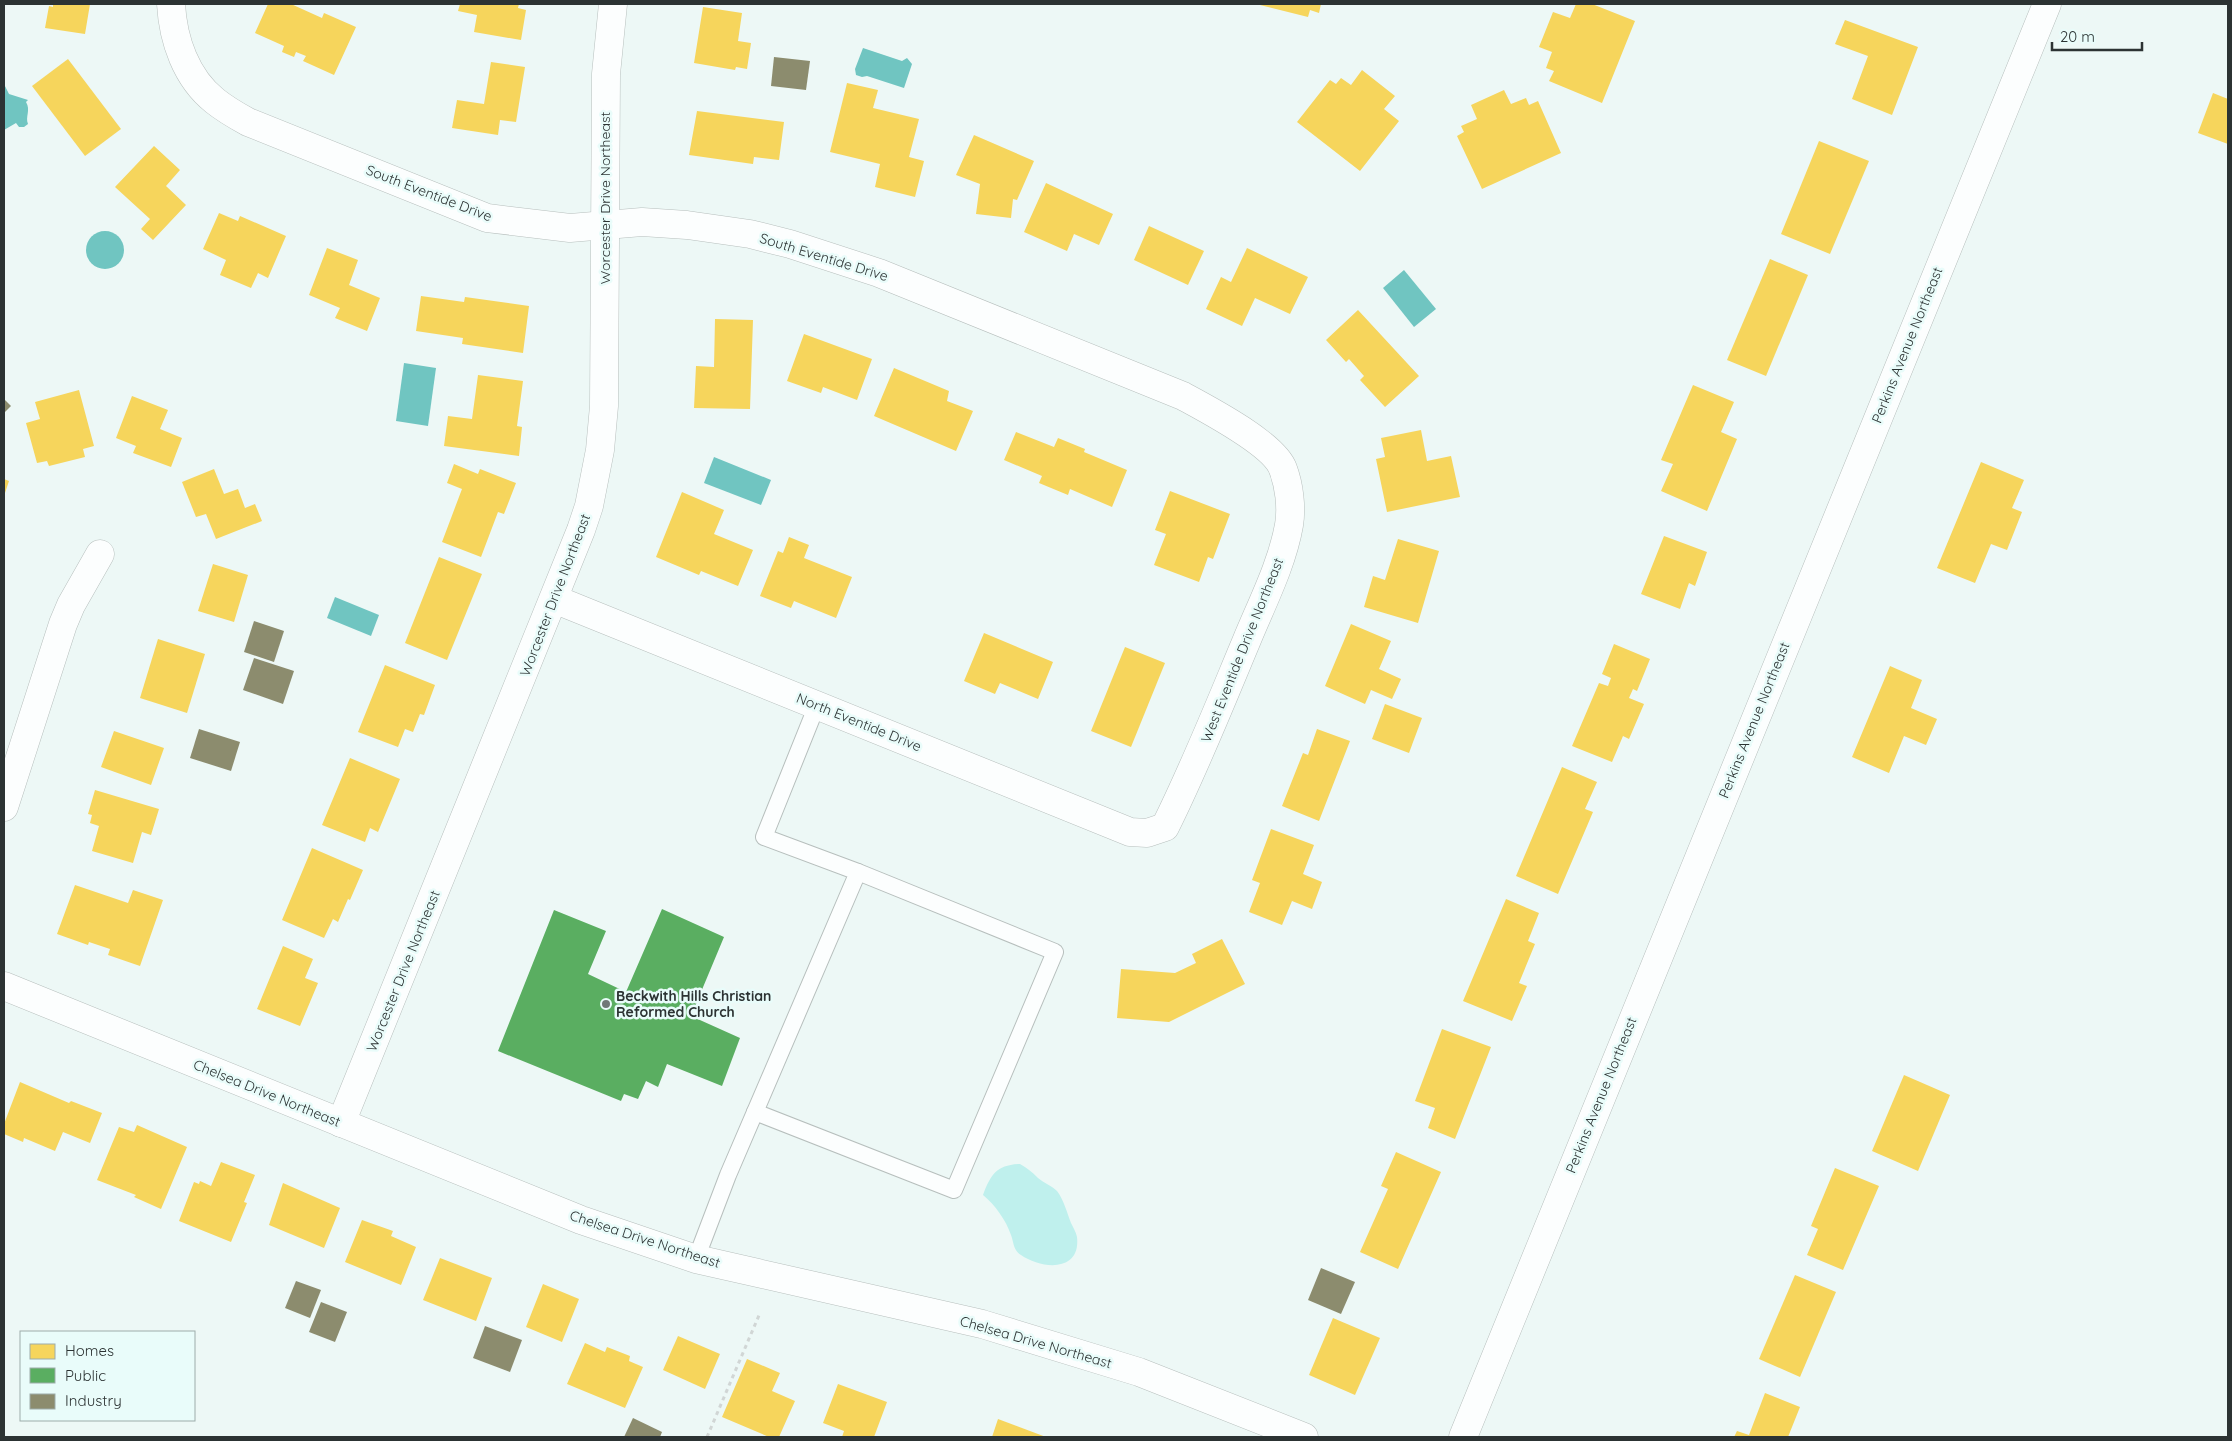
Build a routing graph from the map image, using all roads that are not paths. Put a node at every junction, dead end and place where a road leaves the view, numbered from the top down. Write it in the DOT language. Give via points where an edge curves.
graph roads {
  1 [pos="171,4"];
  2 [pos="613,4"];
  3 [pos="2047,4"];
  4 [pos="604,225"];
  5 [pos="1283,467"];
  6 [pos="100,554"];
  7 [pos="554,599"];
  8 [pos="817,705"];
  9 [pos="4,806"];
  10 [pos="1165,827"];
  11 [pos="858,872"];
  12 [pos="4,986"];
  13 [pos="755,1112"];
  14 [pos="340,1123"];
  15 [pos="696,1259"];
  16 [pos="1304,1437"];
  17 [pos="1463,1437"];
  1 -- 4 [label="street, South Eventide Drive" via="174,34 183,60 214,101 248,122 488,218 570,228"];
  2 -- 4 [label="street, Worcester Drive Northeast" via="606,74"];
  3 -- 17 [label="street, Perkins Avenue Northeast"];
  4 -- 5 [label="street, South Eventide Drive" via="660,223 750,234 879,273 1172,391 1223,418 1268,450"];
  4 -- 7 [label="street, Worcester Drive Northeast" via="604,406 600,450 589,506"];
  5 -- 10 [label="street, West Eventide Drive Northeast" via="1291,511 1277,566 1186,785"];
  6 -- 9 [label="street" via="63,624"];
  7 -- 8 [label="street, North Eventide Drive"];
  7 -- 14 [label="street, Worcester Drive Northeast"];
  8 -- 10 [label="street, North Eventide Drive" via="1130,832 1147,833"];
  8 -- 11 [label="lane" via="764,837"];
  11 -- 13 [label="lane"];
  11 -- 13 [label="lane" via="1055,952 954,1190"];
  12 -- 14 [label="street, Chelsea Drive Northeast"];
  13 -- 15 [label="lane"];
  14 -- 15 [label="street, Chelsea Drive Northeast" via="581,1220"];
  15 -- 16 [label="street, Chelsea Drive Northeast" via="982,1324 1139,1372"];
}
